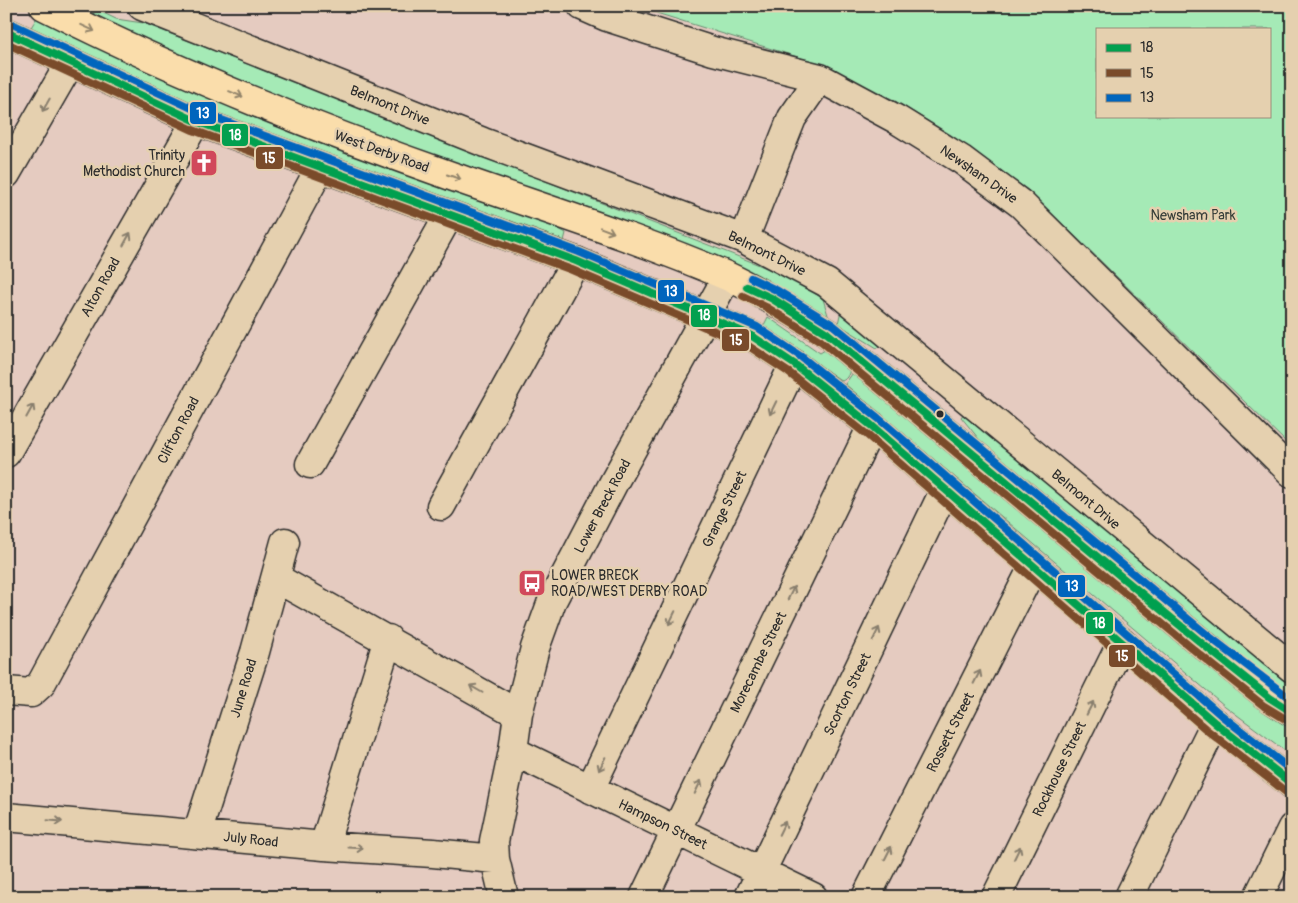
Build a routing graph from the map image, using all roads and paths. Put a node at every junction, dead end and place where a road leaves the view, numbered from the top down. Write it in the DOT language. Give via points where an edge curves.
graph roads {
  1 [pos="44,6"];
  2 [pos="142,6"];
  3 [pos="582,6"];
  4 [pos="6,32"];
  5 [pos="70,63"];
  6 [pos="820,78"];
  7 [pos="196,121"];
  8 [pos="320,168"];
  9 [pos="6,174"];
  10 [pos="449,216"];
  11 [pos="744,239"];
  12 [pos="576,261"];
  13 [pos="727,277"];
  14 [pos="707,316"];
  15 [pos="794,364"];
  16 [pos="872,426"];
  17 [pos="6,453"];
  18 [pos="310,464"];
  19 [pos="1292,474"];
  20 [pos="944,491"];
  21 [pos="441,506"];
  22 [pos="285,542"];
  23 [pos="1033,567"];
  24 [pos="276,578"];
  25 [pos="388,640"];
  26 [pos="1122,642"];
  27 [pos="1292,668"];
  28 [pos="6,691"];
  29 [pos="1292,712"];
  30 [pos="518,714"];
  31 [pos="1215,723"];
  32 [pos="513,751"];
  33 [pos="1292,784"];
  34 [pos="590,789"];
  35 [pos="6,817"];
  36 [pos="1292,828"];
  37 [pos="676,831"];
  38 [pos="197,834"];
  39 [pos="324,846"];
  40 [pos="495,859"];
  41 [pos="761,871"];
  42 [pos="504,897"];
  43 [pos="644,897"];
  44 [pos="749,897"];
  45 [pos="814,897"];
  46 [pos="866,897"];
  47 [pos="996,897"];
  48 [pos="1129,897"];
  49 [pos="1258,897"];
  1 -- 13 [label="highway, West Derby Road, one-way" via="198,78 322,129 596,225"];
  2 -- 11 [label="street, Belmont Drive" via="483,142"];
  3 -- 6 [label="street, Newsham Drive" via="713,50"];
  4 -- 5 [label="highway"];
  5 -- 7 [label="highway"];
  5 -- 9 [label="street, one-way"];
  6 -- 11 [label="street" via="792,118"];
  6 -- 19 [label="street, Newsham Drive" via="896,119 962,160 1021,204"];
  7 -- 8 [label="highway"];
  17 -- 7 [label="street, Alton Road, one-way"];
  8 -- 10 [label="highway"];
  8 -- 28 [label="street, Clifton Road" via="41,684 31,693"];
  10 -- 12 [label="highway"];
  10 -- 18 [label="street"];
  11 -- 27 [label="street, Belmont Drive" via="828,283"];
  12 -- 14 [label="highway"];
  12 -- 21 [label="street"];
  13 -- 14 [label="street, Lower Breck Road"];
  13 -- 29 [label="highway, West Derby Road" via="771,298 827,333 1204,646"];
  14 -- 15 [label="highway" via="752,336"];
  14 -- 30 [label="street, Lower Breck Road" via="552,601 535,648"];
  15 -- 16 [label="highway"];
  15 -- 34 [label="street, Grange Street, one-way"];
  16 -- 20 [label="highway"];
  37 -- 16 [label="street, Morecambe Street, one-way"];
  20 -- 23 [label="highway"];
  41 -- 20 [label="street, Scorton Street, one-way"];
  22 -- 24 [label="street, June Road"];
  23 -- 26 [label="highway"];
  46 -- 23 [label="street, Rossett Street, one-way"];
  24 -- 25 [label="street"];
  24 -- 38 [label="street, June Road"];
  30 -- 25 [label="street, one-way"];
  25 -- 39 [label="street"];
  26 -- 31 [label="highway"];
  47 -- 26 [label="street, Rockhouse Street, one-way"];
  30 -- 32 [label="street, Lower Breck Road"];
  31 -- 33 [label="highway"];
  31 -- 48 [label="street"];
  32 -- 34 [label="street, Hampson Street"];
  32 -- 40 [label="street, Lower Breck Road" via="494,841"];
  34 -- 37 [label="street, Hampson Street"];
  35 -- 38 [label="street, July Road, one-way"];
  36 -- 49 [label="street"];
  37 -- 41 [label="street, Hampson Street"];
  37 -- 43 [label="street, Morecambe Street"];
  38 -- 39 [label="street, July Road"];
  39 -- 40 [label="street, July Road, one-way"];
  40 -- 42 [label="street, Lower Breck Road"];
  41 -- 44 [label="street, Scorton Street"];
  41 -- 45 [label="street, Hampson Street"];
}
